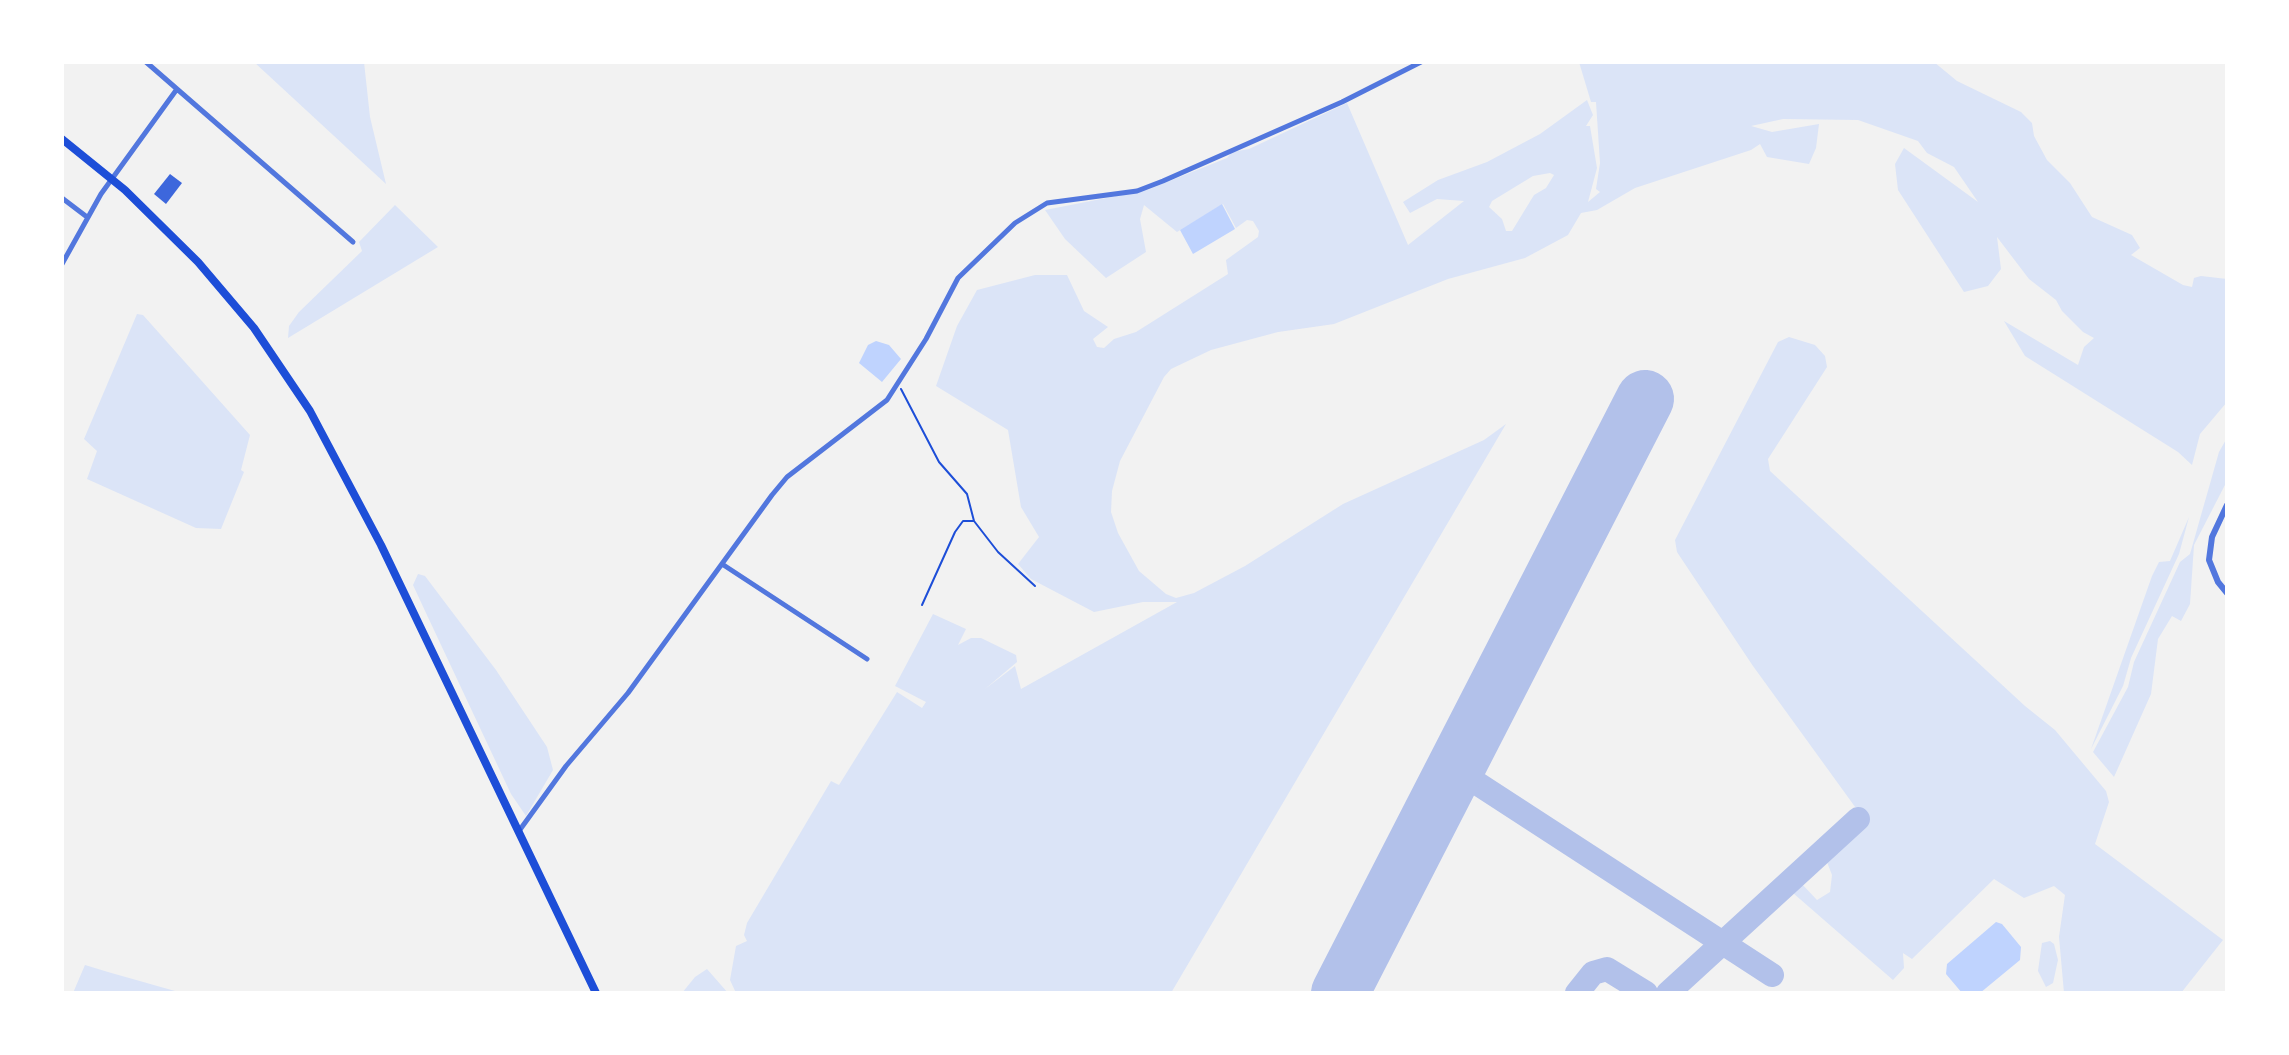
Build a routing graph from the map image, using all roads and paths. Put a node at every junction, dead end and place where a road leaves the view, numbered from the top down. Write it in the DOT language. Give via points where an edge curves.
graph roads {
  1 [pos="146,62"];
  2 [pos="1421,62"];
  3 [pos="177,89"];
  4 [pos="62,139"];
  5 [pos="111,178"];
  6 [pos="62,198"];
  7 [pos="87,217"];
  8 [pos="353,242"];
  9 [pos="62,264"];
  10 [pos="899,384"];
  11 [pos="2227,505"];
  12 [pos="974,521"];
  13 [pos="722,564"];
  14 [pos="1035,586"];
  15 [pos="2227,593"];
  16 [pos="922,605"];
  17 [pos="867,659"];
  18 [pos="518,832"];
  19 [pos="596,993"];
  1 -- 3 [label="street"];
  2 -- 10 [label="street" via="1150,186 1047,203 1015,223 958,278"];
  3 -- 5 [label="street"];
  3 -- 8 [label="street"];
  4 -- 5 [label="main road"];
  5 -- 7 [label="street"];
  5 -- 18 [label="main road" via="228,296 310,411 381,545"];
  6 -- 7 [label="street"];
  7 -- 9 [label="street"];
  10 -- 12 [label="path" via="936,457 967,494"];
  10 -- 13 [label="street" via="871,414 787,477"];
  11 -- 15 [label="street" via="2212,537 2209,560"];
  12 -- 14 [label="path"];
  12 -- 16 [label="path" via="963,521 955,532"];
  13 -- 17 [label="street"];
  13 -- 18 [label="street"];
  18 -- 19 [label="main road"];
}
